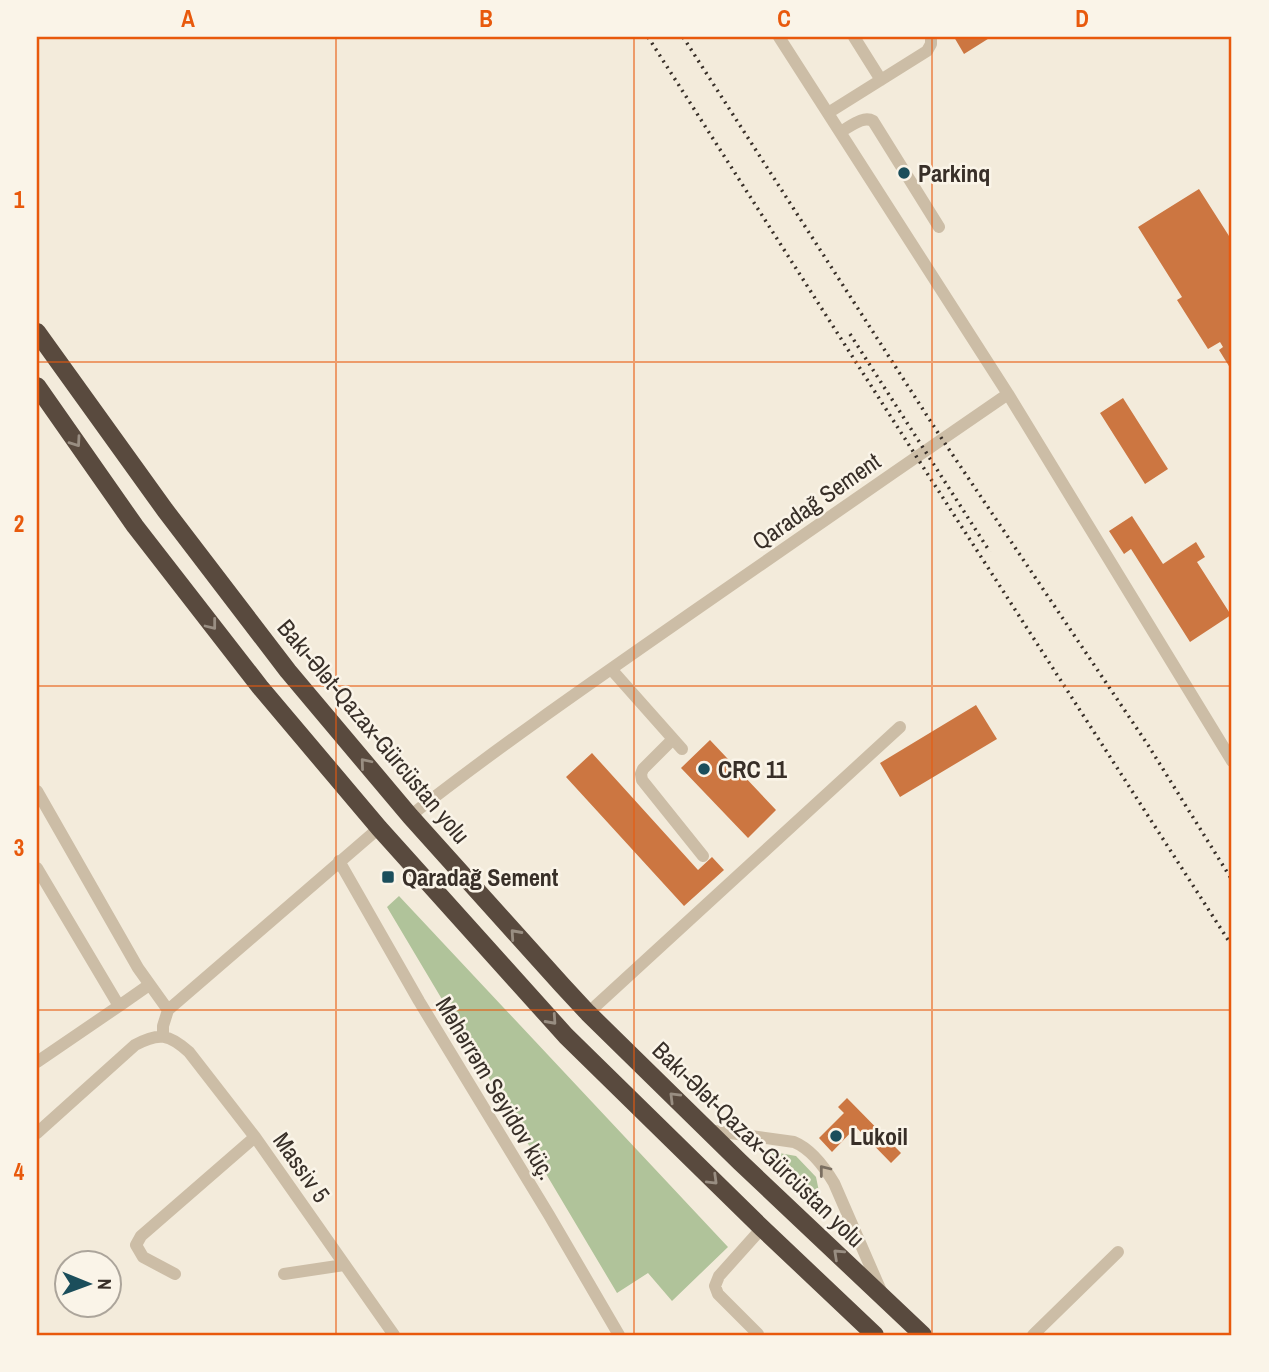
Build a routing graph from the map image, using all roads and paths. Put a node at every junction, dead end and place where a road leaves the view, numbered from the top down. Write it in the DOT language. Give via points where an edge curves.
graph roads {
  1 [pos="779,37"];
  2 [pos="931,37"];
  3 [pos="858,38"];
  4 [pos="881,80"];
  5 [pos="828,113"];
  6 [pos="840,132"];
  7 [pos="939,227"];
  8 [pos="37,332"];
  9 [pos="37,386"];
  10 [pos="1008,394"];
  11 [pos="611,669"];
  12 [pos="900,727"];
  13 [pos="1232,760"];
  14 [pos="37,791"];
  15 [pos="410,816"];
  16 [pos="379,828"];
  17 [pos="703,856"];
  18 [pos="339,861"];
  19 [pos="37,868"];
  20 [pos="149,985"];
  21 [pos="119,1006"];
  22 [pos="169,1010"];
  23 [pos="588,1013"];
  24 [pos="163,1036"];
  25 [pos="37,1062"];
  26 [pos="708,1130"];
  27 [pos="37,1133"];
  28 [pos="255,1137"];
  29 [pos="762,1228"];
  30 [pos="1118,1252"];
  31 [pos="344,1265"];
  32 [pos="175,1274"];
  33 [pos="284,1274"];
  34 [pos="884,1298"];
  35 [pos="869,1333"];
  36 [pos="758,1334"];
  37 [pos="394,1335"];
  38 [pos="619,1335"];
  39 [pos="923,1335"];
  40 [pos="1033,1335"];
  1 -- 5 [label="street"];
  2 -- 4 [label="street" via="927,51"];
  3 -- 4 [label="street"];
  4 -- 5 [label="street"];
  5 -- 6 [label="street"];
  6 -- 7 [label="street" via="864,119 873,121"];
  6 -- 10 [label="street"];
  15 -- 8 [label="highway, Bakı-Ələt-Qazax-Gürcüstan yolu, one-way" via="288,671"];
  9 -- 16 [label="highway, one-way" via="135,526 251,676"];
  10 -- 11 [label="street, Qaradağ Sement"];
  10 -- 13 [label="street"];
  11 -- 15 [label="street, Qaradağ Sement"];
  11 -- 17 [label="street" via="677,744 643,769 642,780"];
  12 -- 23 [label="street"];
  14 -- 20 [label="street"];
  23 -- 15 [label="highway, Bakı-Ələt-Qazax-Gürcüstan yolu, one-way"];
  16 -- 18 [label="street"];
  16 -- 29 [label="highway, one-way" via="566,1036"];
  18 -- 22 [label="street"];
  18 -- 38 [label="street, Məhərrəm Seyidov küç."];
  19 -- 21 [label="street"];
  20 -- 21 [label="street"];
  20 -- 22 [label="street"];
  21 -- 25 [label="street"];
  22 -- 24 [label="street"];
  26 -- 23 [label="highway, Bakı-Ələt-Qazax-Gürcüstan yolu, one-way"];
  24 -- 27 [label="street" via="135,1045"];
  24 -- 28 [label="street, Massiv 5" via="189,1052"];
  34 -- 26 [label="highway, Bakı-Ələt-Qazax-Gürcüstan yolu, one-way"];
  34 -- 26 [label="street, one-way" via="834,1183 803,1146"];
  28 -- 31 [label="street, Massiv 5"];
  28 -- 32 [label="street" via="141,1236 136,1245 143,1257"];
  29 -- 35 [label="highway"];
  29 -- 36 [label="street" via="715,1286"];
  30 -- 40 [label="street"];
  31 -- 33 [label="street"];
  31 -- 37 [label="street, Massiv 5"];
  34 -- 39 [label="highway, Bakı-Ələt-Qazax-Gürcüstan yolu"];
}
